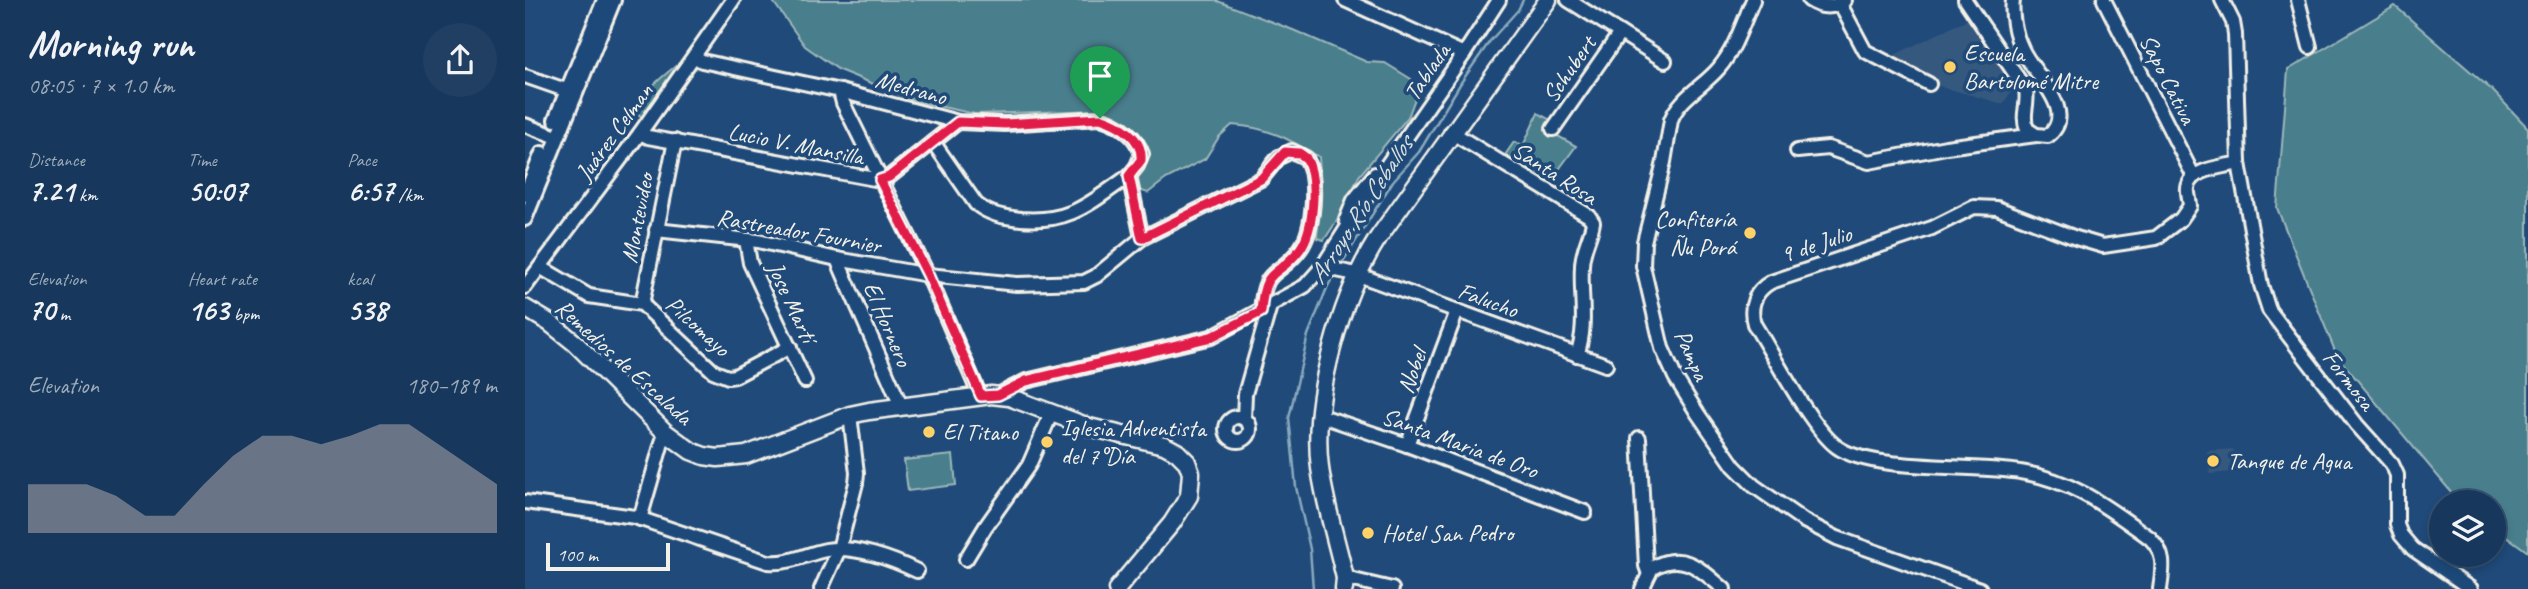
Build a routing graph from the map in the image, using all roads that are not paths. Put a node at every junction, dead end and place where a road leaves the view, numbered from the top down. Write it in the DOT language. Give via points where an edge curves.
graph roads {
  1 [pos="604,0"];
  2 [pos="614,0"];
  3 [pos="733,0"];
  4 [pos="1345,0"];
  5 [pos="1499,0"];
  6 [pos="1548,0"];
  7 [pos="1568,0"];
  8 [pos="1753,0"];
  9 [pos="1809,0"];
  10 [pos="1965,0"];
  11 [pos="2013,0"];
  12 [pos="2104,0"];
  13 [pos="2222,0"];
  14 [pos="2298,0"];
  15 [pos="1842,2"];
  16 [pos="1620,33"];
  17 [pos="2310,47"];
  18 [pos="1464,54"];
  19 [pos="695,57"];
  20 [pos="1665,61"];
  21 [pos="525,76"];
  22 [pos="1929,83"];
  23 [pos="840,91"];
  24 [pos="571,92"];
  25 [pos="958,122"];
  26 [pos="525,125"];
  27 [pos="1553,129"];
  28 [pos="1451,132"];
  29 [pos="640,133"];
  30 [pos="553,135"];
  31 [pos="2036,135"];
  32 [pos="675,142"];
  33 [pos="933,142"];
  34 [pos="1797,151"];
  35 [pos="2239,163"];
  36 [pos="1129,176"];
  37 [pos="2194,177"];
  38 [pos="880,180"];
  39 [pos="525,195"];
  40 [pos="525,219"];
  41 [pos="656,230"];
  42 [pos="1142,238"];
  43 [pos="746,240"];
  44 [pos="837,259"];
  45 [pos="540,267"];
  46 [pos="1326,268"];
  47 [pos="1351,273"];
  48 [pos="928,275"];
  49 [pos="525,287"];
  50 [pos="642,304"];
  51 [pos="525,308"];
  52 [pos="1266,309"];
  53 [pos="1457,311"];
  54 [pos="790,347"];
  55 [pos="1577,355"];
  56 [pos="1606,365"];
  57 [pos="805,381"];
  58 [pos="998,395"];
  59 [pos="981,396"];
  60 [pos="901,406"];
  61 [pos="1051,414"];
  62 [pos="850,415"];
  63 [pos="1319,415"];
  64 [pos="1244,419"];
  65 [pos="665,432"];
  66 [pos="1639,438"];
  67 [pos="1408,444"];
  68 [pos="525,502"];
  69 [pos="1585,512"];
  70 [pos="640,519"];
  71 [pos="839,548"];
  72 [pos="966,559"];
  73 [pos="917,571"];
  74 [pos="1649,574"];
  75 [pos="1344,583"];
  76 [pos="821,589"];
  77 [pos="1117,589"];
  78 [pos="1392,589"];
  79 [pos="1642,589"];
  80 [pos="1724,589"];
  81 [pos="1980,589"];
  82 [pos="2160,589"];
  83 [pos="2471,589"];
  1 -- 24 [label="street"];
  2 -- 24 [label="street"];
  3 -- 19 [label="street, Juárez Celman"];
  4 -- 18 [label="street"];
  5 -- 18 [label="street, Tablada"];
  6 -- 28 [label="main road"];
  7 -- 16 [label="street"];
  8 -- 81 [label="street, Pampa" via="1719,69 1678,107 1671,120 1642,254 1662,348 1698,414 1734,466 1754,486 1804,521 1837,537"];
  9 -- 15 [label="street" via="1823,7"];
  10 -- 31 [label="street" via="2026,90 2024,122"];
  11 -- 31 [label="street" via="2023,52 2060,115 2055,131"];
  12 -- 37 [label="street, Sapo Cativa"];
  13 -- 35 [label="street" via="2235,34"];
  14 -- 17 [label="street"];
  15 -- 22 [label="street" via="1865,51"];
  16 -- 20 [label="street"];
  16 -- 27 [label="street, Schubert"];
  18 -- 46 [label="street, Tablada" via="1341,235"];
  19 -- 23 [label="street, Medrano"];
  19 -- 29 [label="street, Juárez Celman"];
  21 -- 24 [label="street"];
  23 -- 25 [label="street, Medrano"];
  23 -- 38 [label="street"];
  24 -- 30 [label="street"];
  25 -- 33 [label="street, Lucio V. Mansilla"];
  25 -- 36 [label="street, Medrano" via="1100,118 1131,134 1139,146 1141,160"];
  26 -- 30 [label="street"];
  28 -- 47 [label="main road"];
  28 -- 55 [label="street, Santa Rosa" via="1593,222 1583,253 1584,325"];
  29 -- 32 [label="street, Lucio V. Mansilla"];
  29 -- 45 [label="street, Juárez Celman"];
  30 -- 39 [label="street"];
  30 -- 40 [label="street"];
  31 -- 34 [label="street" via="1869,162 1828,148"];
  32 -- 38 [label="street, Lucio V. Mansilla"];
  32 -- 41 [label="street, Montevideo"];
  33 -- 36 [label="street" via="976,204 1000,217 1039,220 1067,215"];
  33 -- 38 [label="street, Lucio V. Mansilla"];
  35 -- 37 [label="street"];
  35 -- 83 [label="street, Formosa" via="2269,310 2392,464 2397,475 2397,525 2406,541"];
  36 -- 42 [label="street, Medrano"];
  37 -- 82 [label="street, 9 de Julio" via="2188,188 2190,206 2156,238 2103,246 1997,208 1974,207 1932,228 1771,282 1761,288 1751,311 1754,324 1801,400 1835,446 1859,457 2019,471 2074,487 2159,548"];
  38 -- 48 [label="street"];
  41 -- 43 [label="street, Rastreador Fournier"];
  41 -- 50 [label="street, Montevideo"];
  42 -- 48 [label="street, Rastreador Fournier" via="1084,282 1017,284"];
  42 -- 52 [label="street, Rastreador Fournier" via="1261,179 1285,152 1299,153 1313,176 1307,237 1294,257 1269,276 1263,292"];
  43 -- 44 [label="street, Rastreador Fournier"];
  43 -- 54 [label="street, Jose Martí" via="750,262"];
  44 -- 48 [label="street, Rastreador Fournier"];
  44 -- 60 [label="street, El Hornero"];
  45 -- 49 [label="street, Juárez Celman"];
  45 -- 50 [label="street, Pilcomayo" via="589,296"];
  46 -- 47 [label="street"];
  46 -- 52 [label="street, Tablada"];
  47 -- 53 [label="street, Falucho"];
  47 -- 63 [label="main road"];
  48 -- 59 [label="street"];
  50 -- 54 [label="street, Pilcomayo" via="722,375 735,376"];
  51 -- 65 [label="main road, Remedios de Escalada" via="575,343"];
  52 -- 58 [label="street, Tablada" via="1211,337 1026,381"];
  52 -- 64 [label="street" via="1245,394"];
  53 -- 55 [label="street, Falucho"];
  53 -- 67 [label="street, Nobel"];
  54 -- 57 [label="street, Jose Martí"];
  55 -- 56 [label="street, Falucho"];
  58 -- 59 [label="main road, Remedios de Escalada"];
  58 -- 61 [label="main road, Remedios de Escalada"];
  59 -- 60 [label="main road, Remedios de Escalada"];
  60 -- 62 [label="main road, Remedios de Escalada"];
  61 -- 72 [label="street" via="1029,465"];
  61 -- 77 [label="main road, Remedios de Escalada" via="1164,445 1187,462 1189,496"];
  62 -- 65 [label="main road, Remedios de Escalada" via="731,458 691,451"];
  62 -- 71 [label="street" via="857,473"];
  63 -- 67 [label="street, Santa Maria de Oro"];
  63 -- 75 [label="main road" via="1320,470"];
  65 -- 70 [label="street"];
  66 -- 74 [label="street"];
  67 -- 69 [label="street, Santa Maria de Oro"];
  68 -- 70 [label="street"];
  70 -- 71 [label="street" via="768,562 783,563"];
  71 -- 73 [label="street" via="891,558"];
  71 -- 76 [label="street"];
  74 -- 79 [label="street"];
  74 -- 80 [label="street" via="1660,564 1682,561"];
  75 -- 78 [label="street"];
}
